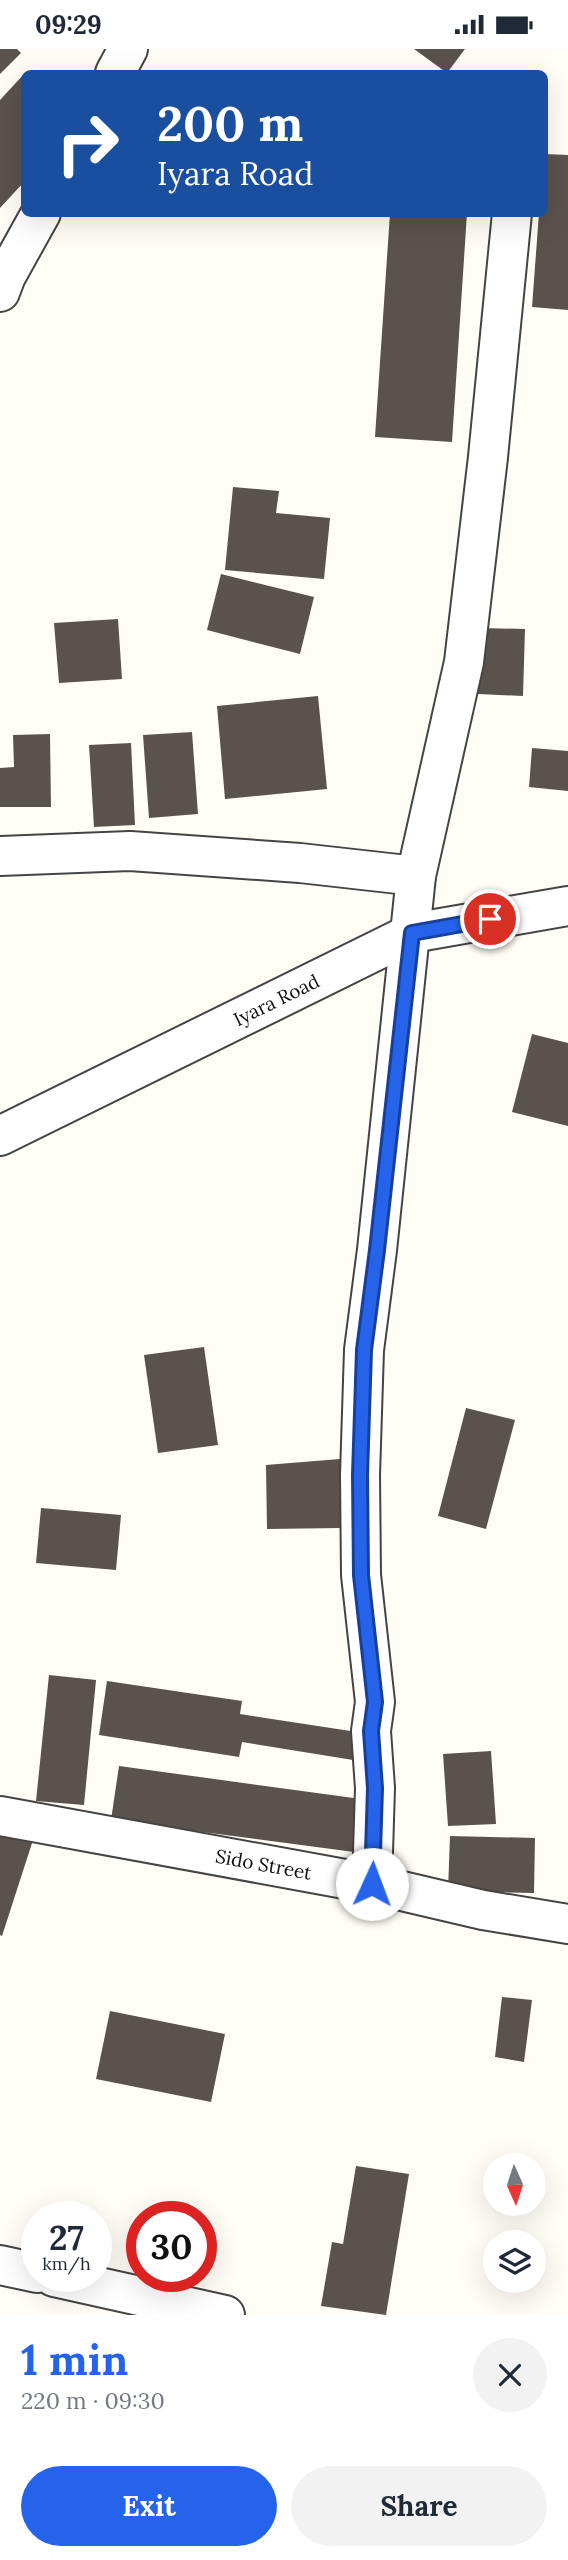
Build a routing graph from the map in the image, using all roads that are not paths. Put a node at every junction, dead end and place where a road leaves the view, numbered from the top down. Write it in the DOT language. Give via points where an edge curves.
graph roads {
  1 [pos="128,49"];
  2 [pos="117,70"];
  3 [pos="39,217"];
  4 [pos="512,217"];
  5 [pos="0,292"];
  6 [pos="0,856"];
  7 [pos="416,876"];
  8 [pos="568,906"];
  9 [pos="412,933"];
  10 [pos="0,1136"];
  11 [pos="0,1816"];
  12 [pos="372,1884"];
  13 [pos="568,1924"];
  14 [pos="0,2265"];
  15 [pos="21,2270"];
  16 [pos="112,2290"];
  17 [pos="225,2315"];
  1 -- 2 [label="street"];
  3 -- 5 [label="street"];
  4 -- 7 [label="street" via="464,662"];
  6 -- 7 [label="street" via="130,852"];
  7 -- 9 [label="street"];
  8 -- 9 [label="street, Iyara Road"];
  9 -- 10 [label="street, Iyara Road"];
  9 -- 12 [label="street" via="364,1350 361,1575 375,1702 371,1731 375,1788"];
  11 -- 12 [label="street, Sido Street"];
  12 -- 13 [label="street, Sido Street"];
  14 -- 15 [label="street"];
  16 -- 17 [label="street"];
}
